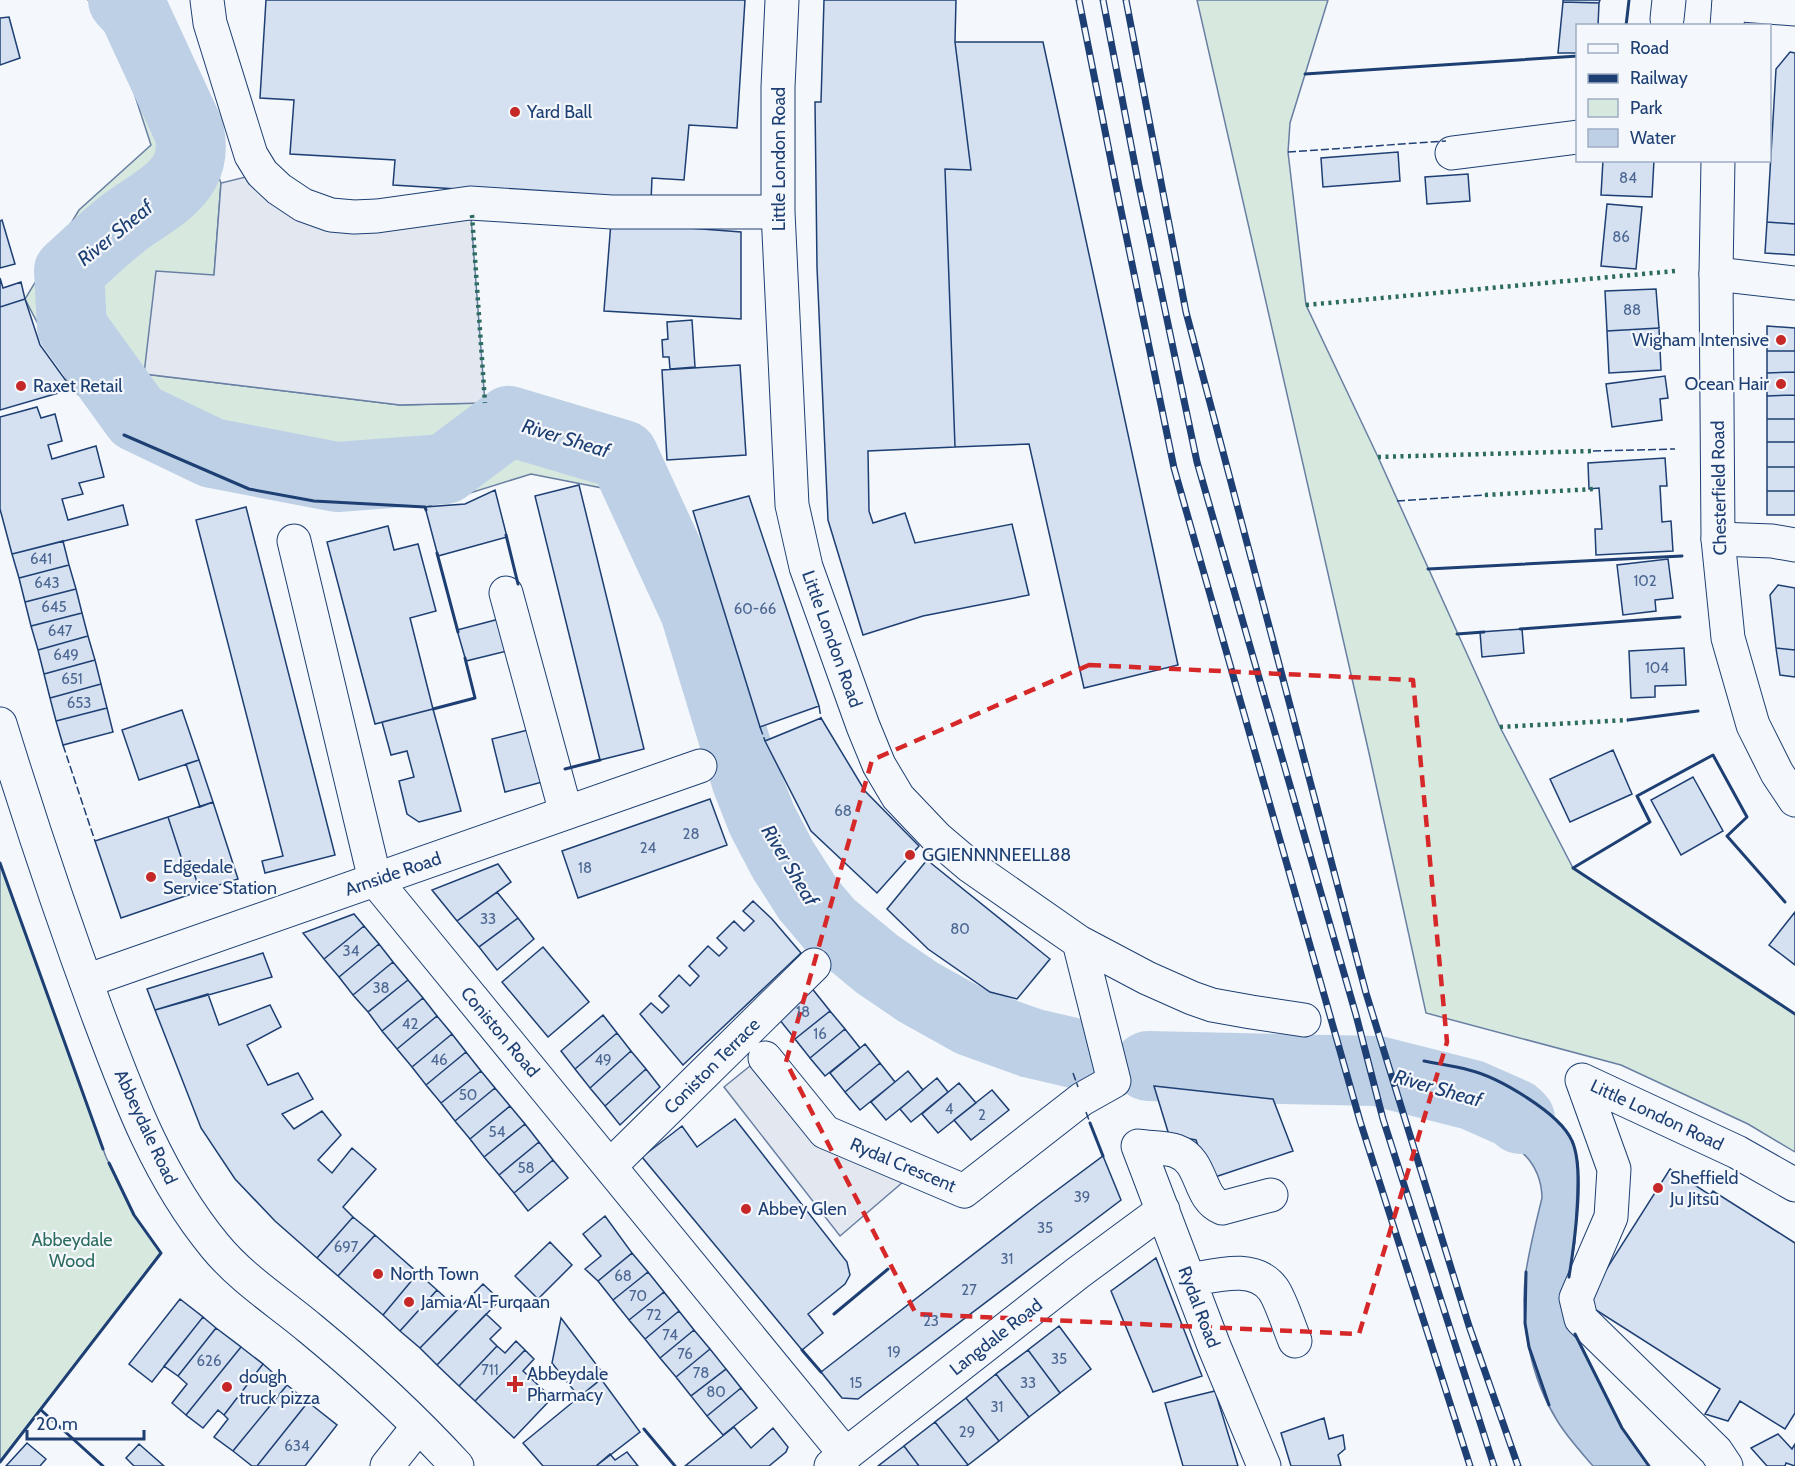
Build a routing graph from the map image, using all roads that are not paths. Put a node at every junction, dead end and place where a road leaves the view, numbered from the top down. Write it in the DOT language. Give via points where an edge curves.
graph roads {
  1 [pos="207,0"];
  2 [pos="782,0"];
  3 [pos="1795,9"];
  4 [pos="1728,10"];
  5 [pos="1576,137"];
  6 [pos="1452,153"];
  7 [pos="1718,162"];
  8 [pos="778,212"];
  9 [pos="1716,274"];
  10 [pos="1795,283"];
  11 [pos="1718,539"];
  12 [pos="294,541"];
  13 [pos="1795,544"];
  14 [pos="506,593"];
  15 [pos="0,724"];
  16 [pos="700,766"];
  17 [pos="1795,800"];
  18 [pos="566,813"];
  19 [pos="375,880"];
  20 [pos="1079,942"];
  21 [pos="814,965"];
  22 [pos="86,981"];
  23 [pos="1304,1020"];
  24 [pos="765,1058"];
  25 [pos="610,1166"];
  26 [pos="1795,1185"];
  27 [pos="1270,1195"];
  28 [pos="1163,1210"];
  29 [pos="1189,1280"];
  30 [pos="1295,1341"];
  31 [pos="418,1427"];
  32 [pos="839,1461"];
  33 [pos="387,1466"];
  34 [pos="457,1466"];
  35 [pos="1264,1466"];
  36 [pos="1726,1466"];
  1 -- 8 [label="main road" via="210,22 251,155 262,173 303,205 331,215 354,217 470,203 612,212"];
  2 -- 8 [label="main road, Little London Road"];
  3 -- 4 [label="main road"];
  5 -- 6 [label="main road"];
  7 -- 9 [label="main road, Chesterfield Road"];
  8 -- 20 [label="main road, Little London Road" via="792,505 806,567 875,755 898,796 937,838 970,866"];
  9 -- 10 [label="main road"];
  9 -- 11 [label="main road, Chesterfield Road"];
  11 -- 13 [label="main road"];
  11 -- 17 [label="main road, Chesterfield Road" via="1728,638 1753,725"];
  12 -- 19 [label="main road, Coniston Road"];
  14 -- 18 [label="main road"];
  15 -- 22 [label="main road, Abbeydale Road"];
  16 -- 18 [label="main road, Arnside Road"];
  18 -- 19 [label="main road, Arnside Road"];
  19 -- 22 [label="main road, Arnside Road"];
  19 -- 25 [label="main road, Coniston Road"];
  20 -- 23 [label="main road, Little London Road" via="1147,978 1212,1005"];
  20 -- 24 [label="main road, Rydal Crescent" via="1114,1081 1082,1099 964,1191 825,1132"];
  21 -- 25 [label="main road, Coniston Terrace"];
  22 -- 31 [label="main road, Abbeydale Road" via="154,1154 204,1233 230,1262"];
  25 -- 32 [label="main road, Coniston Road"];
  26 -- 36 [label="main road, Little London Road" via="1737,1152 1582,1080 1614,1169 1611,1217 1576,1298 1581,1319 1716,1451"];
  27 -- 28 [label="main road, Rydal Road" via="1222,1208 1209,1199 1198,1170 1187,1156 1138,1146"];
  28 -- 29 [label="main road, Rydal Road"];
  28 -- 32 [label="main road, Langdale Road"];
  29 -- 30 [label="main road" via="1244,1272 1261,1278 1273,1289"];
  29 -- 35 [label="main road, Rydal Road"];
  31 -- 33 [label="main road"];
  31 -- 34 [label="main road, Abbeydale Road"];
}
